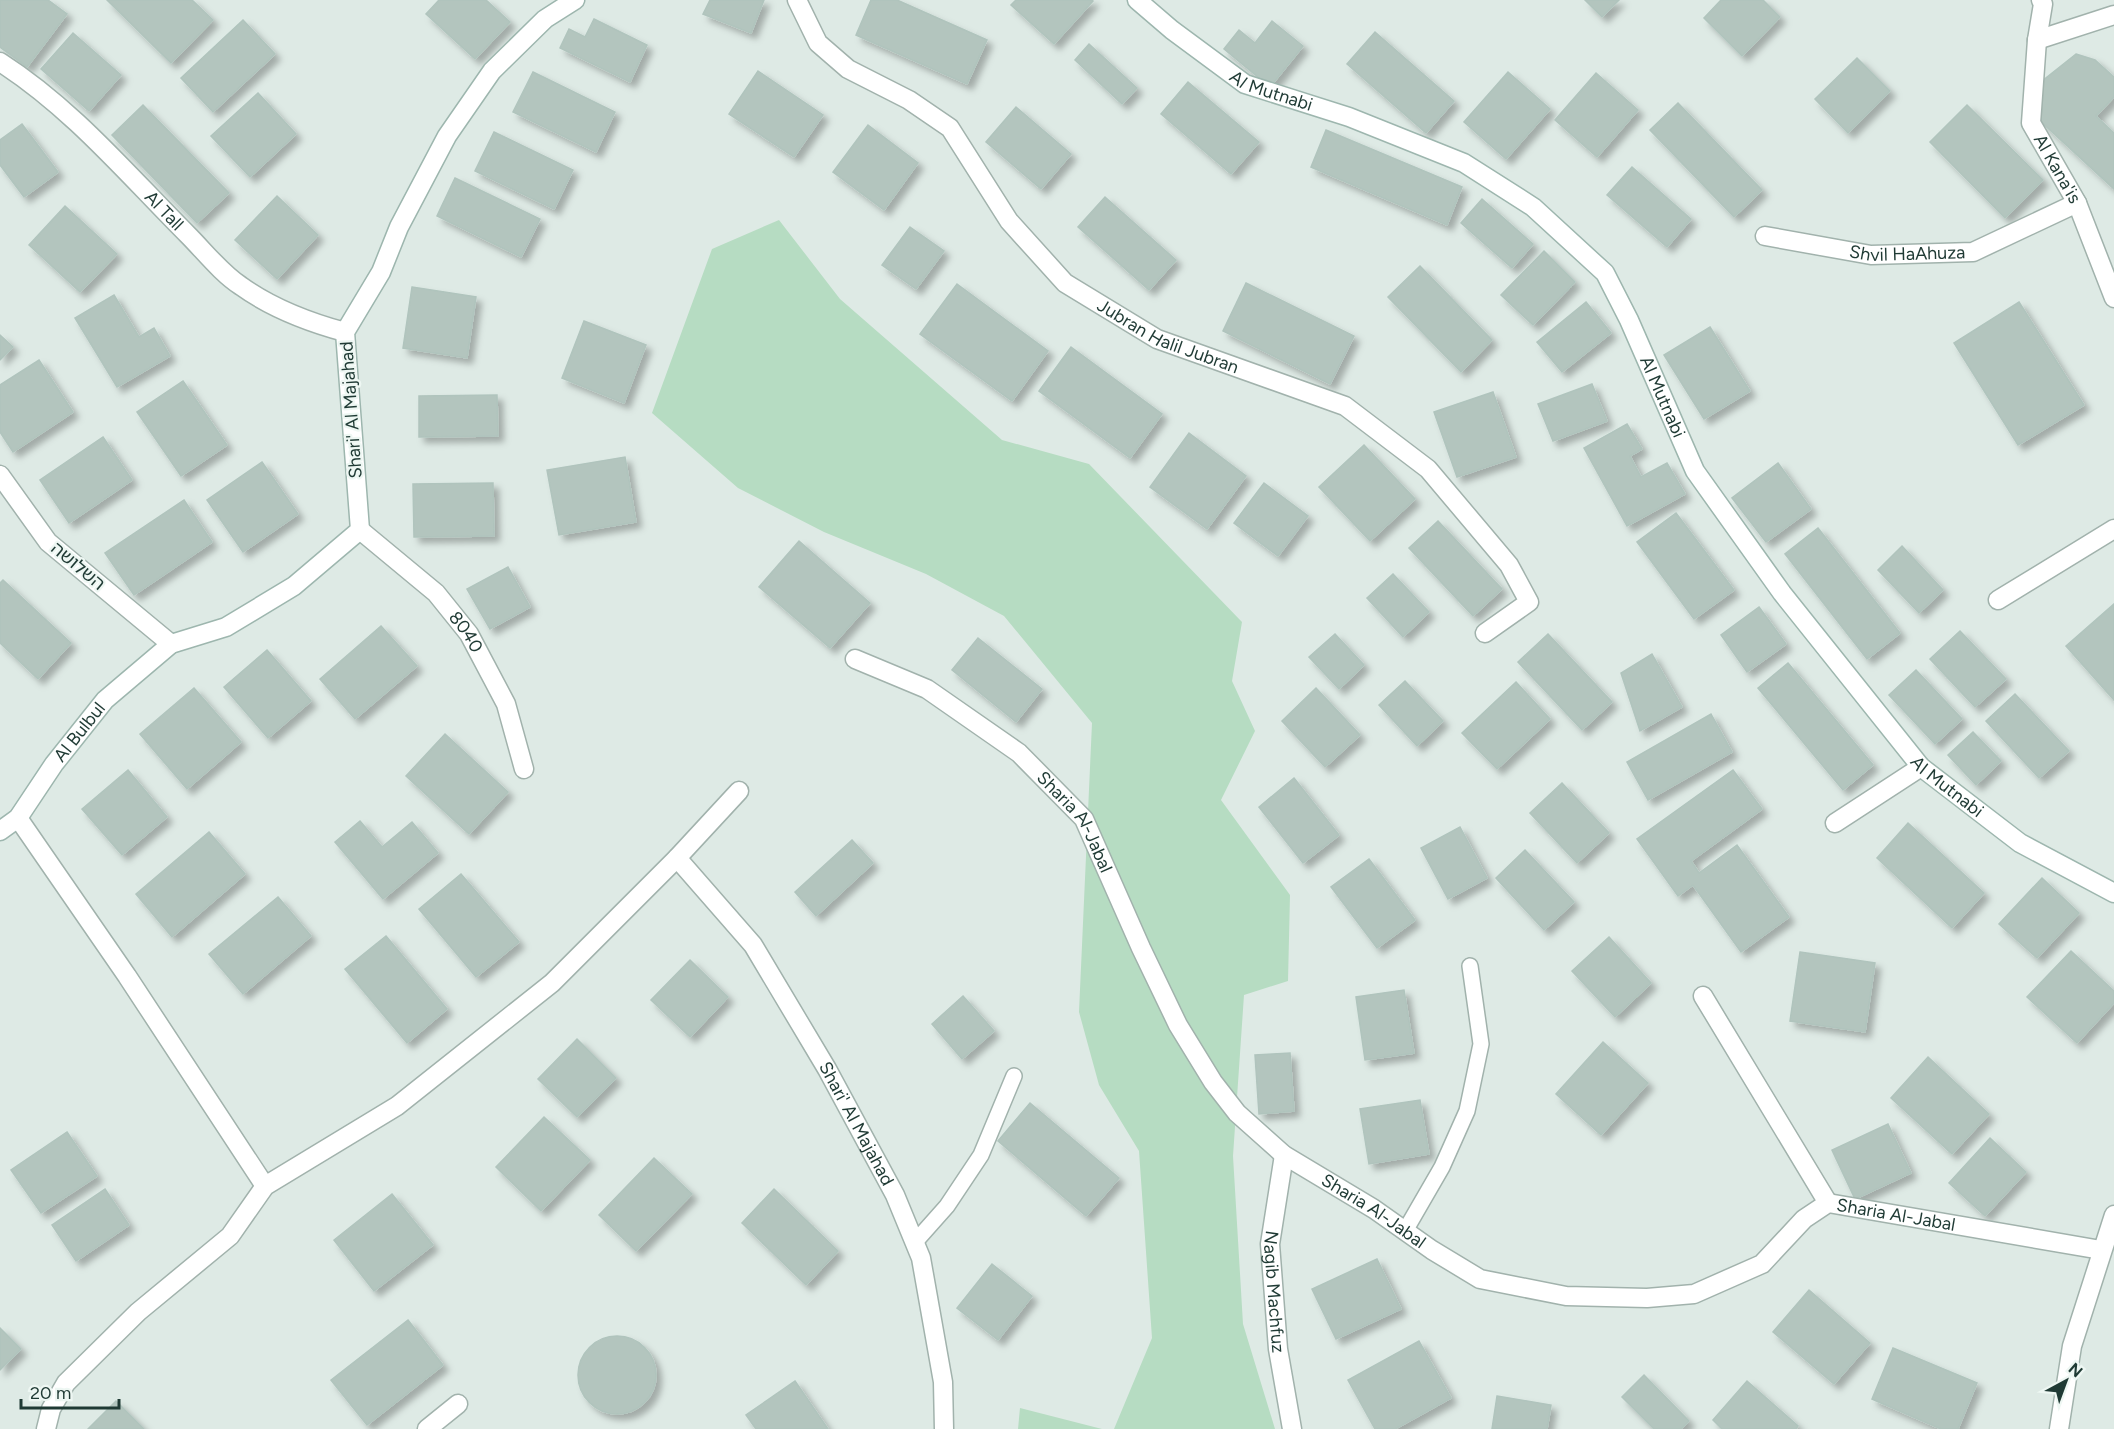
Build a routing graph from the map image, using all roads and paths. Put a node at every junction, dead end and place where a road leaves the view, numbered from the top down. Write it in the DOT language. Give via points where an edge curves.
graph roads {
  1 [pos="575,0"];
  2 [pos="797,0"];
  3 [pos="1137,0"];
  4 [pos="2041,0"];
  5 [pos="2114,15"];
  6 [pos="2037,40"];
  7 [pos="0,62"];
  8 [pos="2078,202"];
  9 [pos="1765,236"];
  10 [pos="2114,298"];
  11 [pos="345,332"];
  12 [pos="0,475"];
  13 [pos="2114,529"];
  14 [pos="360,530"];
  15 [pos="1998,600"];
  16 [pos="1485,633"];
  17 [pos="171,644"];
  18 [pos="855,659"];
  19 [pos="1922,767"];
  20 [pos="524,769"];
  21 [pos="739,791"];
  22 [pos="18,818"];
  23 [pos="1835,823"];
  24 [pos="0,831"];
  25 [pos="677,858"];
  26 [pos="2114,893"];
  27 [pos="1470,966"];
  28 [pos="1703,996"];
  29 [pos="1014,1076"];
  30 [pos="1284,1155"];
  31 [pos="265,1186"];
  32 [pos="1828,1203"];
  33 [pos="2114,1215"];
  34 [pos="1405,1231"];
  35 [pos="915,1242"];
  36 [pos="2101,1250"];
  37 [pos="458,1404"];
  38 [pos="46,1429"];
  39 [pos="427,1429"];
  40 [pos="944,1429"];
  41 [pos="1292,1429"];
  42 [pos="2059,1429"];
  1 -- 11 [label="street, Shari' Al Majahad" via="545,19 479,89 447,136 399,227 381,272"];
  2 -- 16 [label="street, Jubran Halil Jubran" via="818,43 848,69 909,100 950,128 1009,221 1065,283 1157,339 1345,406 1428,469 1509,565 1529,602"];
  3 -- 19 [label="street, Al Mutnabi" via="1245,84 1349,117 1464,163 1533,207 1605,273 1695,471 1782,593"];
  4 -- 6 [label="street, Al Kana'is"];
  5 -- 6 [label="street"];
  6 -- 8 [label="street, Al Kana'is" via="2031,123"];
  7 -- 11 [label="street, Al Tall" via="93,137 239,285 305,321"];
  8 -- 9 [label="street, Shvil HaAhuza" via="1973,252 1871,255"];
  8 -- 10 [label="street, Al Kana'is"];
  11 -- 14 [label="street, Shari' Al Majahad"];
  12 -- 17 [label="street, השלושה" via="48,542"];
  13 -- 15 [label="street"];
  14 -- 17 [label="street" via="294,586 226,627"];
  14 -- 20 [label="street, 8040" via="436,593 469,634 506,704"];
  17 -- 22 [label="street, Al Bulbul" via="105,700 54,764"];
  18 -- 30 [label="street, Sharia Al-Jabal" via="927,689 1019,753 1084,819 1178,1025 1212,1082 1237,1113"];
  19 -- 23 [label="street"];
  19 -- 26 [label="street, Al Mutnabi" via="2020,843"];
  21 -- 25 [label="street"];
  22 -- 24 [label="street, Al Bulbul"];
  22 -- 31 [label="street"];
  25 -- 31 [label="street" via="552,983 397,1106"];
  25 -- 35 [label="street, Shari' Al Majahad" via="753,945 895,1195"];
  27 -- 34 [label="lane" via="1481,1044 1467,1111 1442,1167"];
  28 -- 32 [label="street"];
  29 -- 35 [label="lane" via="981,1155 947,1206"];
  30 -- 34 [label="street, Sharia Al-Jabal"];
  30 -- 41 [label="street, Nagib Machfuz" via="1270,1244 1278,1349"];
  31 -- 38 [label="street" via="230,1236 138,1312 66,1383 51,1409"];
  32 -- 34 [label="street, Sharia Al-Jabal" via="1804,1219 1762,1264 1694,1294 1647,1298 1566,1296 1480,1279"];
  32 -- 36 [label="street, Sharia Al-Jabal"];
  33 -- 36 [label="street"];
  35 -- 40 [label="street, Shari' Al Majahad" via="943,1382"];
  36 -- 42 [label="street" via="2072,1346"];
  37 -- 39 [label="street"];
}
